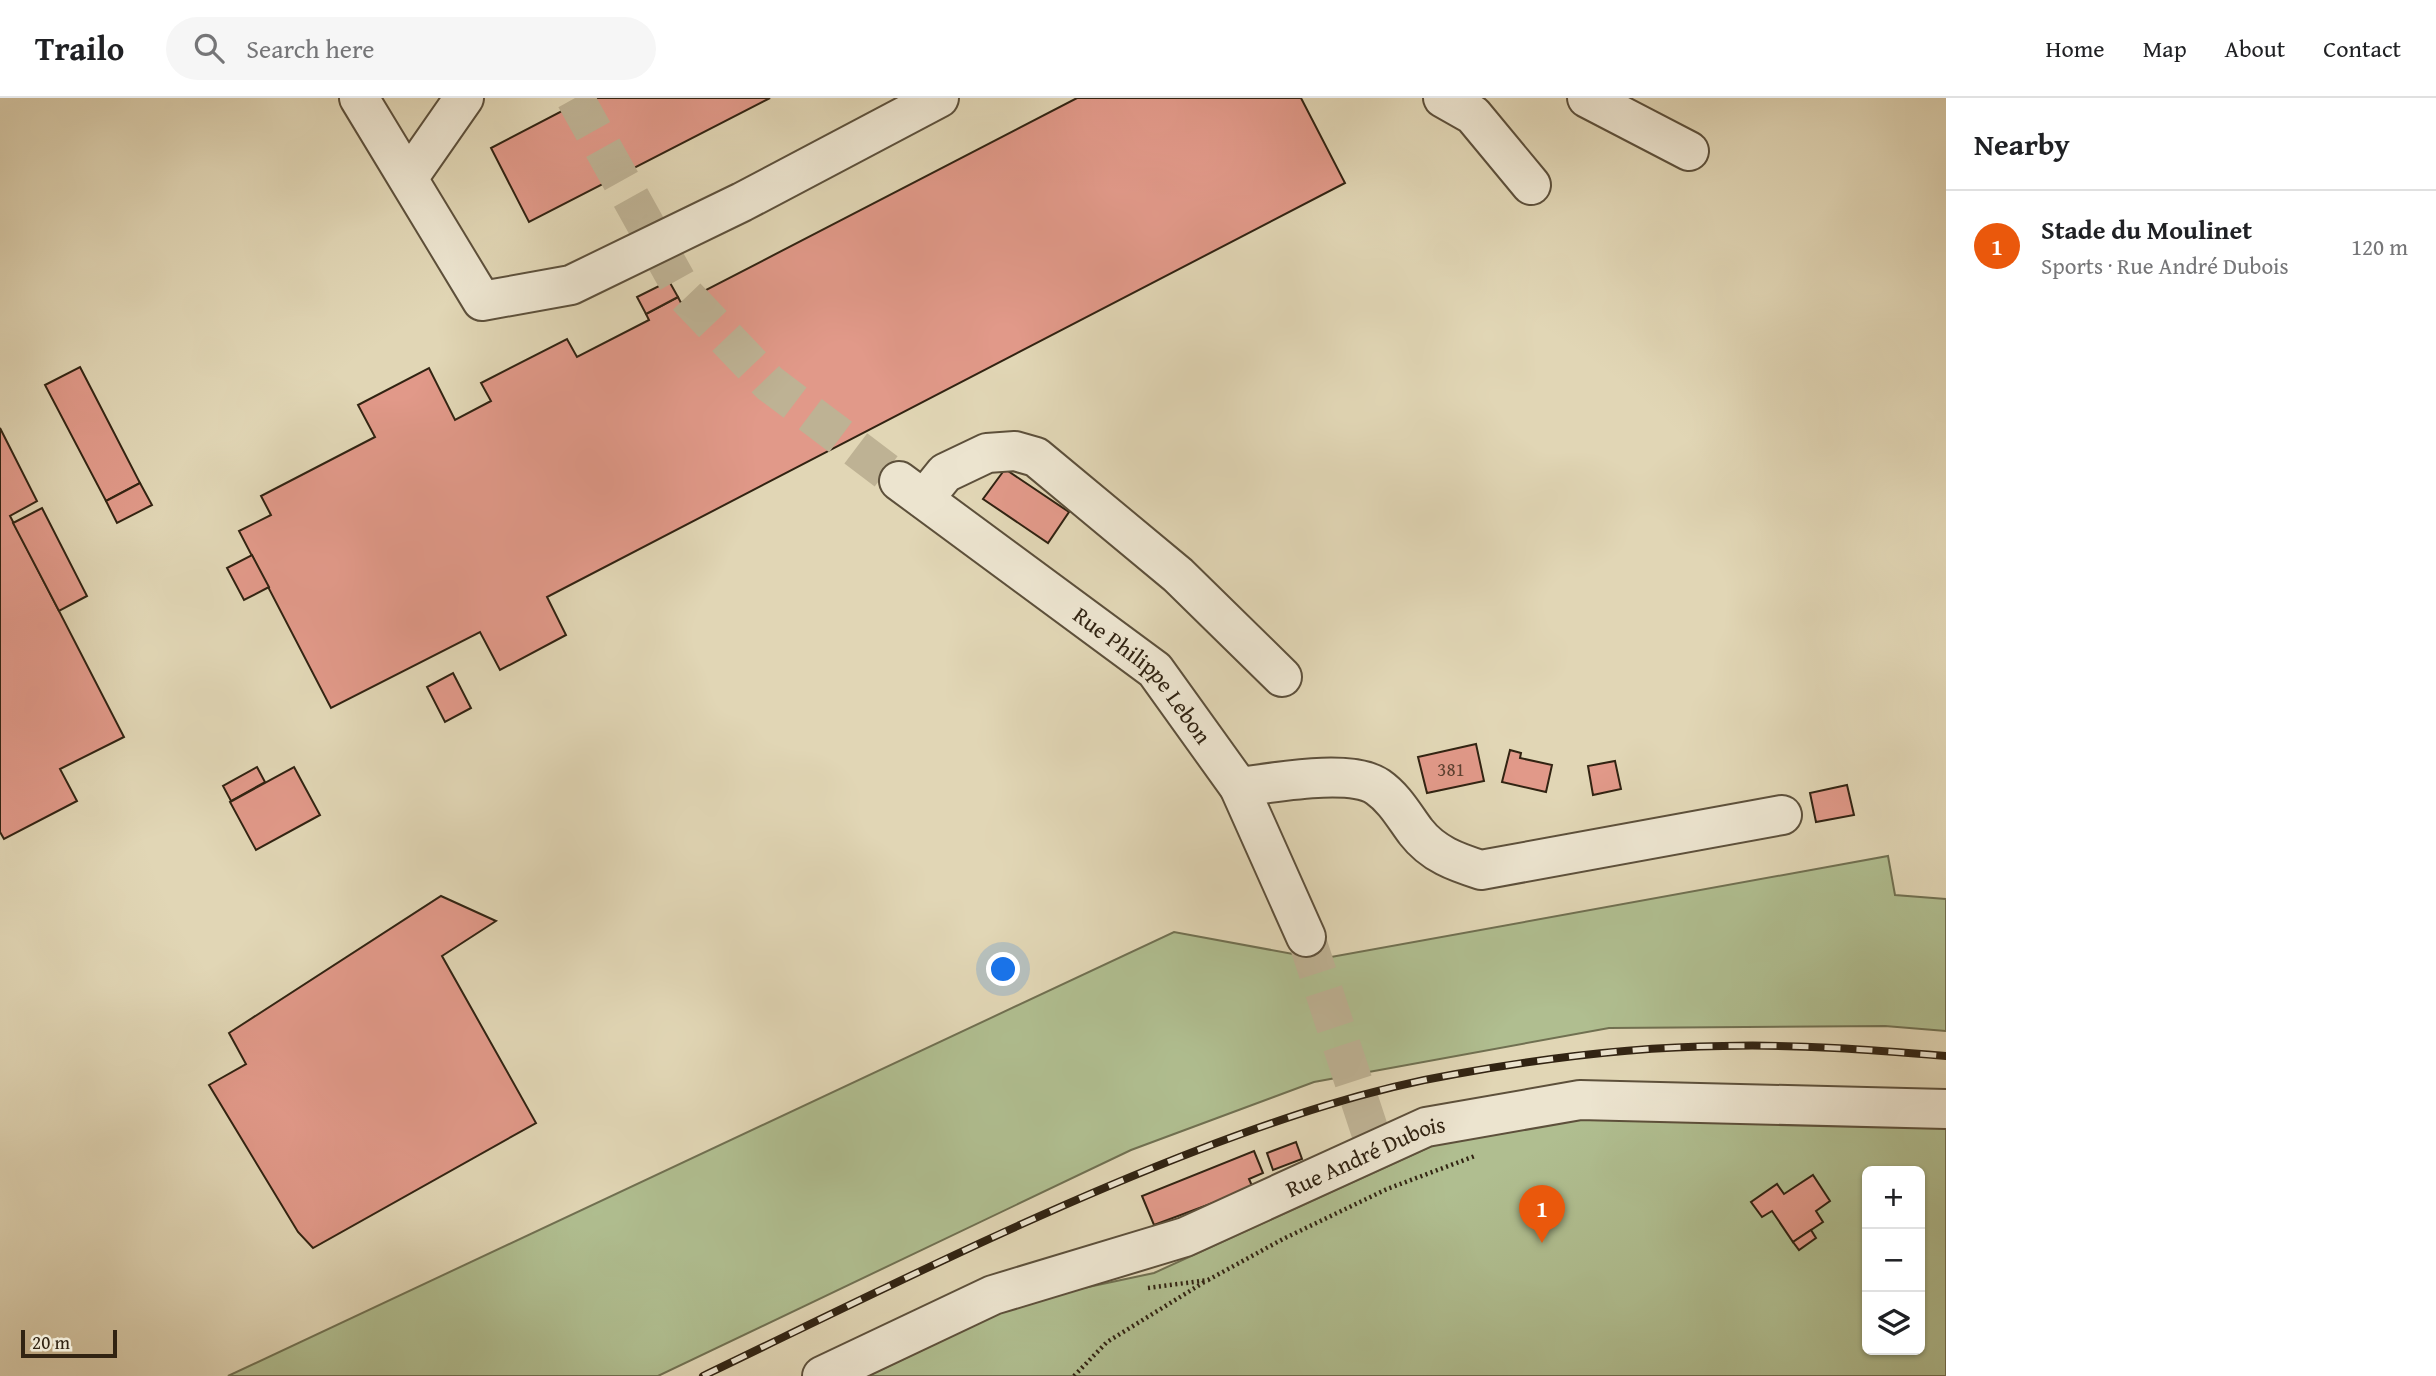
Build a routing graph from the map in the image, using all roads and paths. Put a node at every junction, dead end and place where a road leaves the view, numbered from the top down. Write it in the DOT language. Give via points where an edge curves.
graph roads {
  1 [pos="359,98"];
  2 [pos="464,98"];
  3 [pos="939,98"];
  4 [pos="1443,98"];
  5 [pos="1587,98"];
  6 [pos="1689,151"];
  7 [pos="409,177"];
  8 [pos="1531,185"];
  9 [pos="1282,677"];
  10 [pos="1239,787"];
  11 [pos="1782,815"];
  12 [pos="1306,937"];
  13 [pos="1946,1109"];
  14 [pos="1484,1153"];
  15 [pos="1208,1280"];
  16 [pos="1140,1290"];
  17 [pos="822,1376"];
  18 [pos="1074,1376"];
  1 -- 7 [label="street"];
  2 -- 7 [label="street"];
  3 -- 7 [label="street" via="571,285 482,301"];
  4 -- 8 [label="street" via="1473,115"];
  5 -- 6 [label="street"];
  9 -- 10 [label="street, Rue Philippe Lebon" via="1178,575 1036,457 987,453 911,490 1155,670"];
  10 -- 11 [label="street" via="1339,776 1377,785 1418,834 1446,858 1481,870"];
  10 -- 12 [label="street, Rue Philippe Lebon"];
  13 -- 17 [label="street, Rue André Dubois" via="1580,1100 1426,1127 1185,1237 993,1295"];
  14 -- 15 [label="path" via="1387,1189"];
  15 -- 16 [label="path"];
  15 -- 18 [label="path" via="1107,1342"];
}
